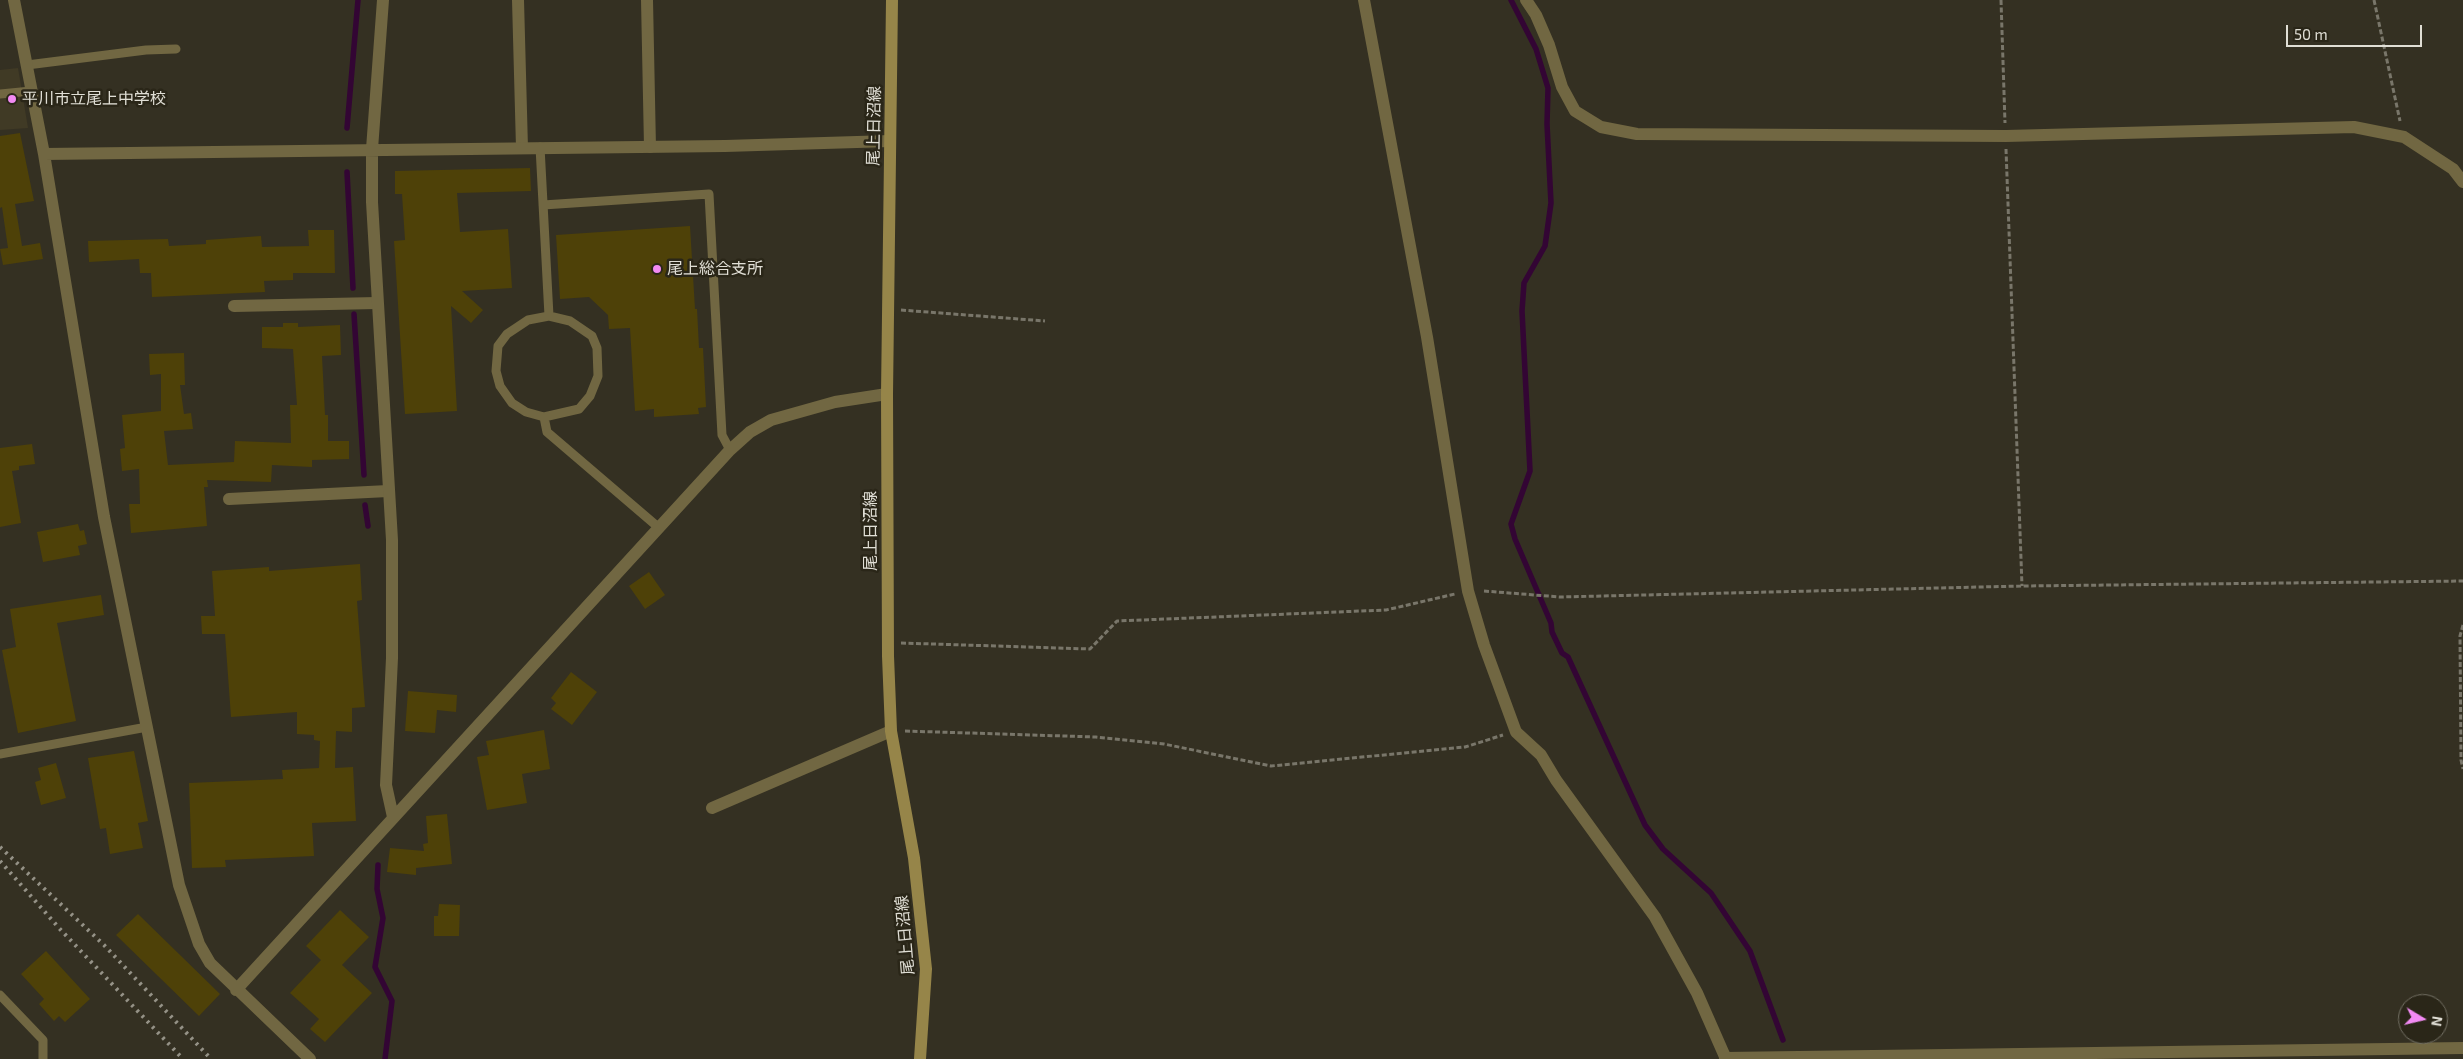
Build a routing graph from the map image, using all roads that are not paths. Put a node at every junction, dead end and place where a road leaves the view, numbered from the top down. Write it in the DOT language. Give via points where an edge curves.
graph roads {
  1 [pos="14,0"];
  2 [pos="383,0"];
  3 [pos="518,0"];
  4 [pos="647,0"];
  5 [pos="892,0"];
  6 [pos="1364,0"];
  7 [pos="1526,0"];
  8 [pos="176,49"];
  9 [pos="27,65"];
  10 [pos="31,91"];
  11 [pos="0,94"];
  12 [pos="890,141"];
  13 [pos="540,147"];
  14 [pos="650,147"];
  15 [pos="522,148"];
  16 [pos="372,149"];
  17 [pos="44,154"];
  18 [pos="2463,182"];
  19 [pos="543,205"];
  20 [pos="377,303"];
  21 [pos="234,306"];
  22 [pos="549,316"];
  23 [pos="887,394"];
  24 [pos="544,417"];
  25 [pos="730,450"];
  26 [pos="388,491"];
  27 [pos="229,499"];
  28 [pos="658,527"];
  29 [pos="146,727"];
  30 [pos="891,731"];
  31 [pos="0,754"];
  32 [pos="712,808"];
  33 [pos="393,818"];
  34 [pos="236,990"];
  35 [pos="0,995"];
  36 [pos="2463,1048"];
  37 [pos="1725,1058"];
  38 [pos="43,1059"];
  39 [pos="310,1059"];
  40 [pos="920,1059"];
  1 -- 9 [label="street"];
  2 -- 16 [label="street"];
  3 -- 15 [label="street"];
  4 -- 14 [label="street"];
  5 -- 12 [label="main road, 尾上日沼線"];
  6 -- 37 [label="street" via="1427,337 1468,591 1493,671 1516,732 1541,755 1655,917 1697,993"];
  7 -- 18 [label="street" via="1542,30 1562,87 1575,111 1601,127 1637,134 2006,136 2354,127 2404,137 2453,169"];
  8 -- 9 [label="lane"];
  9 -- 10 [label="street"];
  10 -- 11 [label="lane"];
  10 -- 17 [label="street"];
  12 -- 14 [label="street"];
  12 -- 23 [label="main road, 尾上日沼線"];
  13 -- 14 [label="street"];
  13 -- 15 [label="street"];
  13 -- 19 [label="lane"];
  15 -- 16 [label="street"];
  16 -- 17 [label="street"];
  16 -- 20 [label="street"];
  17 -- 29 [label="street" via="104,517"];
  19 -- 22 [label="lane"];
  19 -- 25 [label="lane" via="709,194 722,435"];
  20 -- 21 [label="street"];
  20 -- 26 [label="street"];
  22 -- 24 [label="lane" via="528,320 507,334 498,346 496,371 500,386 512,403 526,412"];
  22 -- 24 [label="lane" via="570,321 592,336 597,348 598,376 590,396 580,409"];
  23 -- 25 [label="street" via="835,402 771,420 750,432"];
  23 -- 30 [label="main road, 尾上日沼線"];
  24 -- 28 [label="lane" via="547,432"];
  25 -- 28 [label="street"];
  26 -- 27 [label="street"];
  26 -- 33 [label="street" via="393,605 386,785"];
  28 -- 33 [label="street"];
  29 -- 31 [label="lane"];
  29 -- 34 [label="street" via="188,916 210,963"];
  30 -- 32 [label="street"];
  30 -- 40 [label="main road, 尾上日沼線" via="914,858 926,969"];
  33 -- 34 [label="street"];
  34 -- 39 [label="street"];
  35 -- 38 [label="lane" via="43,1040"];
  36 -- 37 [label="street"];
}
